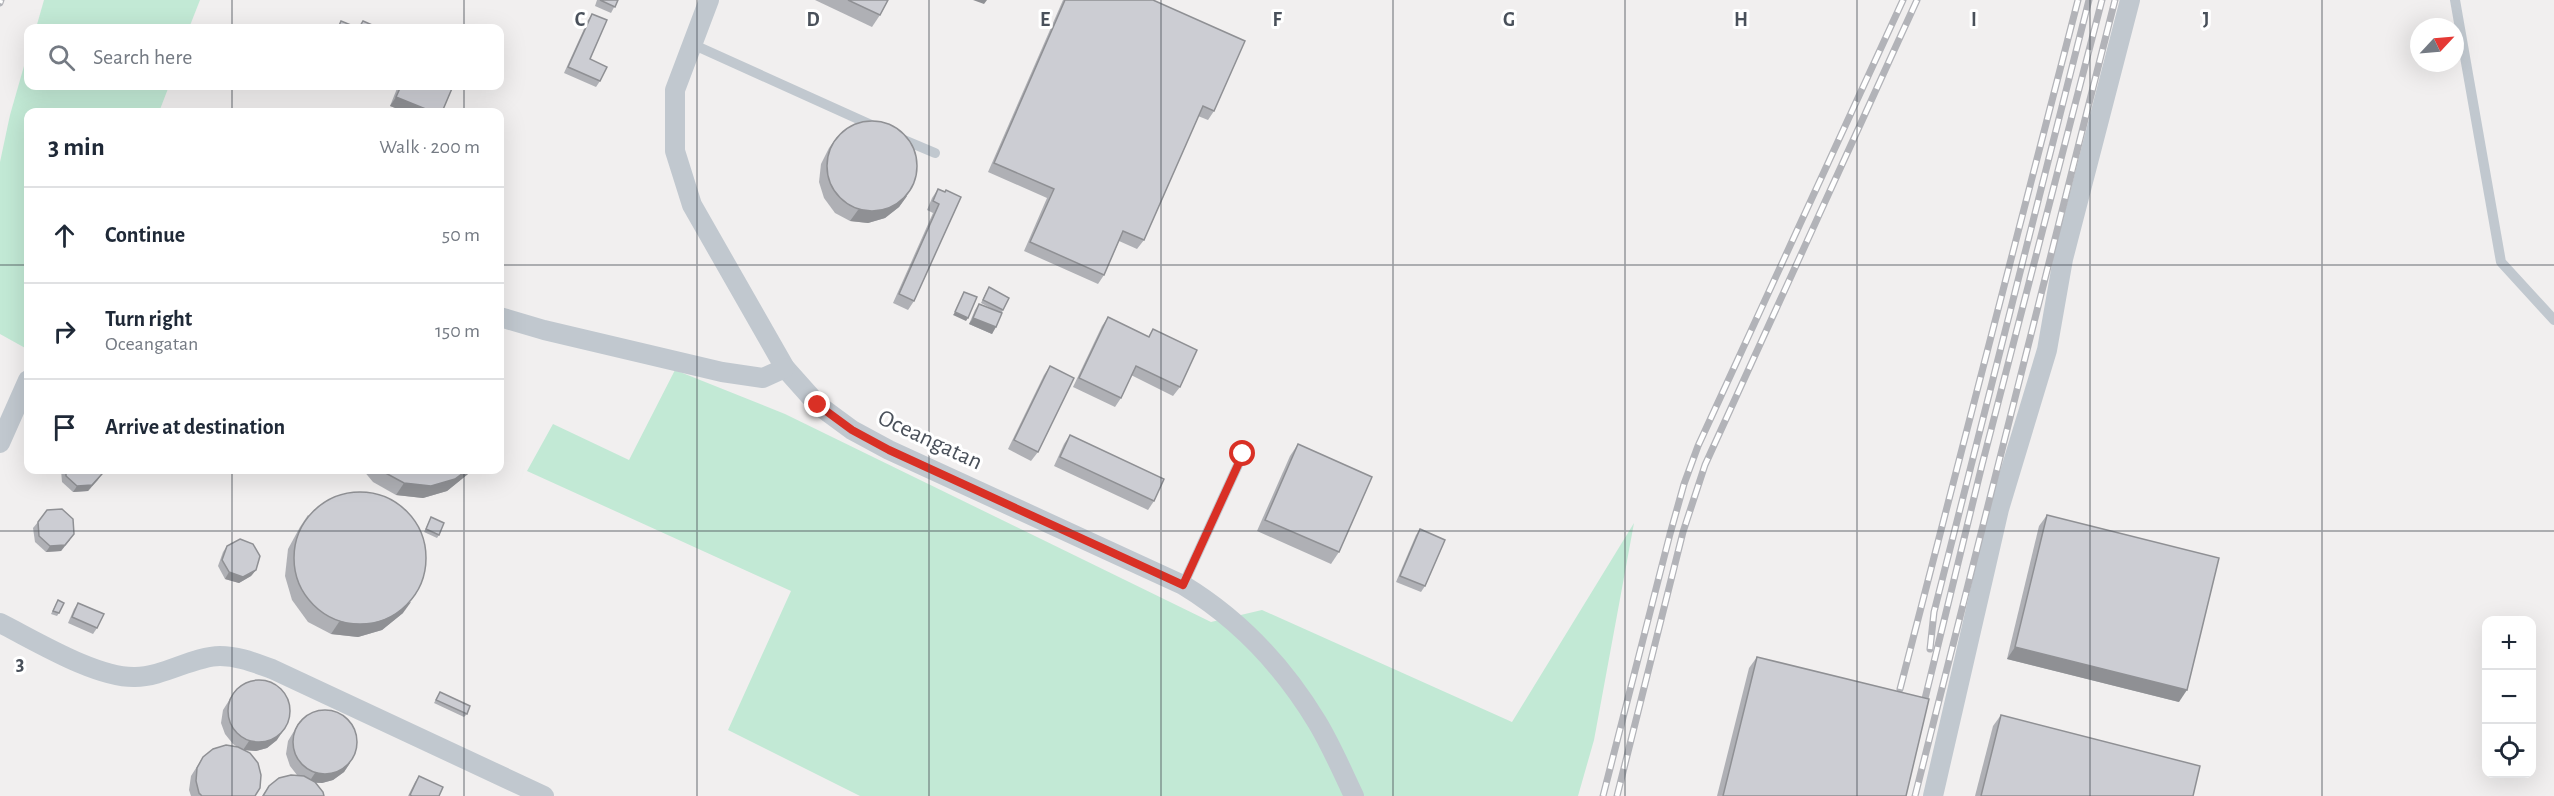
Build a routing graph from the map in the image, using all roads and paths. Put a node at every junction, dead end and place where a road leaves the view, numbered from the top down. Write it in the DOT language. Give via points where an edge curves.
graph roads {
  1 [pos="709,0"];
  2 [pos="2130,0"];
  3 [pos="2455,0"];
  4 [pos="692,44"];
  5 [pos="934,153"];
  6 [pos="504,318"];
  7 [pos="2554,320"];
  8 [pos="785,368"];
  9 [pos="24,389"];
  10 [pos="0,443"];
  11 [pos="1243,454"];
  12 [pos="1183,585"];
  13 [pos="0,623"];
  14 [pos="544,796"];
  15 [pos="1354,796"];
  16 [pos="1933,796"];
  1 -- 4 [label="street, Oceangatan"];
  2 -- 16 [label="street" via="2063,259 2047,350 2000,509"];
  3 -- 7 [label="lane" via="2500,262"];
  4 -- 5 [label="lane"];
  4 -- 8 [label="street, Oceangatan" via="675,90 675,150 692,205"];
  6 -- 8 [label="street" via="722,372 763,378"];
  8 -- 12 [label="street, Oceangatan" via="818,405 852,430"];
  9 -- 10 [label="street"];
  11 -- 12 [label="lane"];
  12 -- 15 [label="street, Oceangatan" via="1207,599 1285,673 1318,723"];
  13 -- 14 [label="street" via="97,670 135,677 217,656 240,657"];
}
